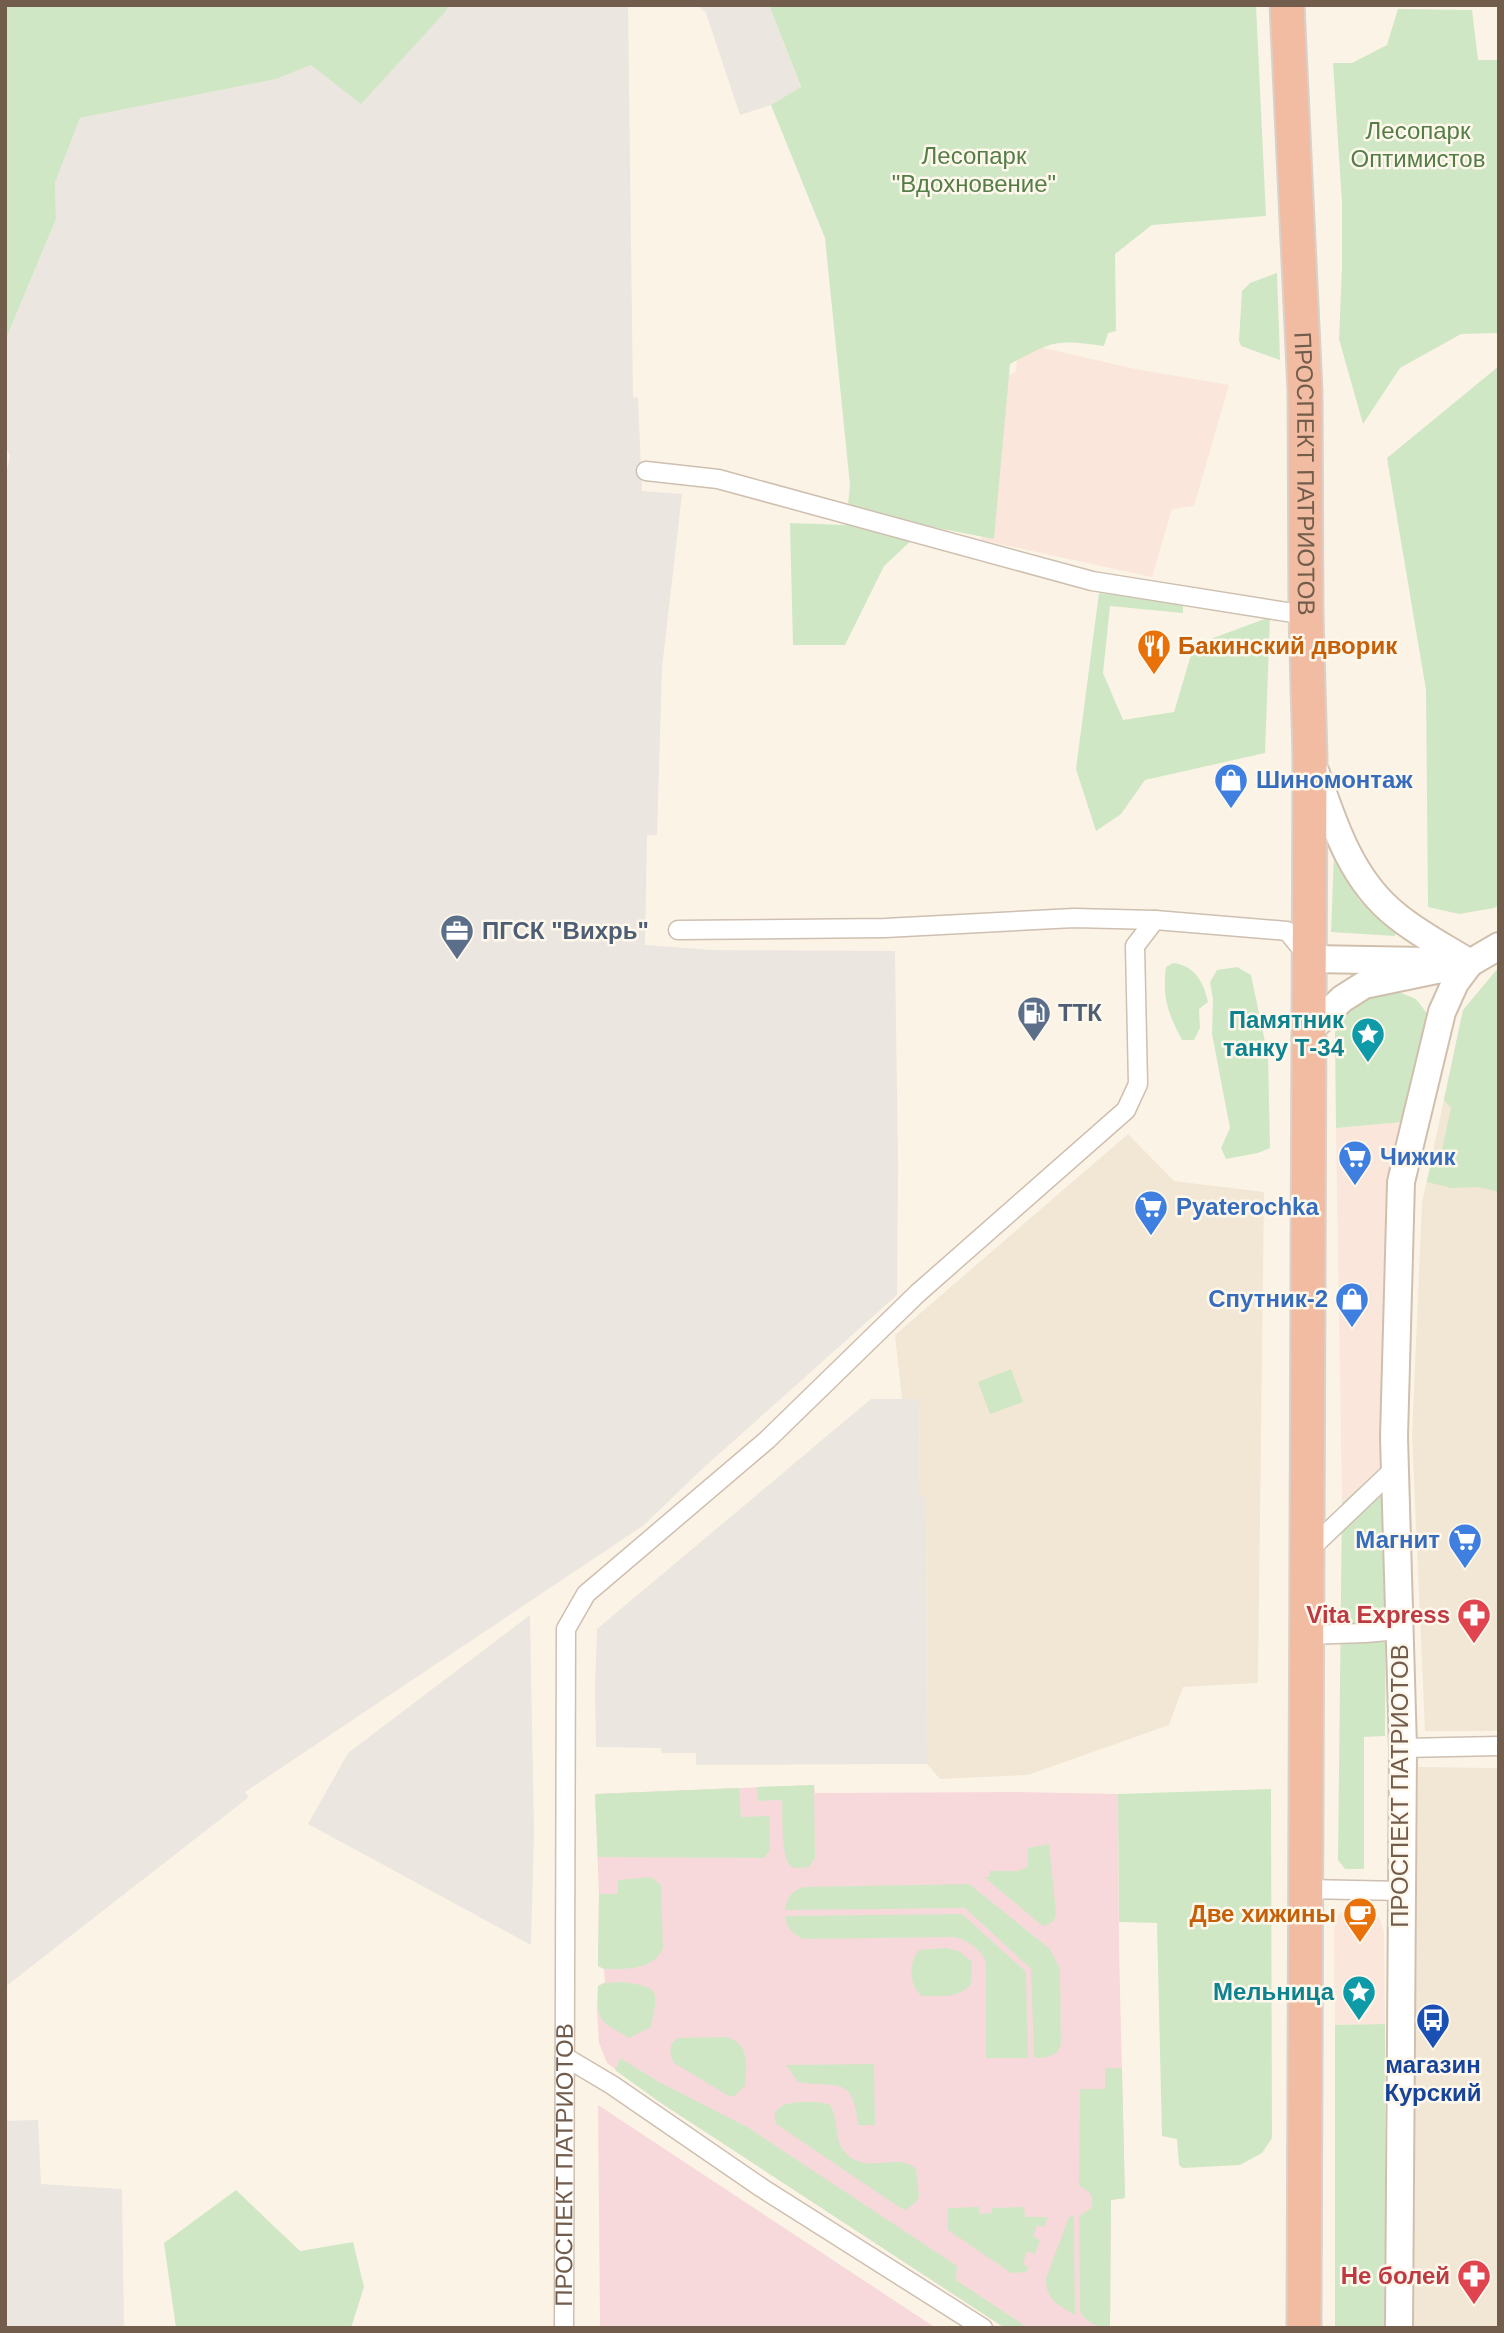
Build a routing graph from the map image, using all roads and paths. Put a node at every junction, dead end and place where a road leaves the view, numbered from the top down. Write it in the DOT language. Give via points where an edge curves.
graph roads {
  1 [pos="1287,5"];
  2 [pos="646,471"];
  3 [pos="1306,615"];
  4 [pos="1310,757"];
  5 [pos="1155,920"];
  6 [pos="678,930"];
  7 [pos="1499,946"];
  8 [pos="1311,959"];
  9 [pos="1470,963"];
  10 [pos="1310,1030"];
  11 [pos="1394,1469"];
  12 [pos="1306,1553"];
  13 [pos="1399,1630"];
  14 [pos="1306,1635"];
  15 [pos="1499,1746"];
  16 [pos="1403,1748"];
  17 [pos="1306,1889"];
  18 [pos="1402,1891"];
  19 [pos="565,2057"];
  20 [pos="564,2328"];
  21 [pos="983,2328"];
  22 [pos="1304,2328"];
  23 [pos="1399,2328"];
  1 -- 3 [label="highway, ПРОСПЕКТ ПАТРИОТОВ" via="1305,391"];
  2 -- 3 [label="street" via="718,479 1092,581"];
  3 -- 4 [label="highway, ПРОСПЕКТ ПАТРИОТОВ"];
  4 -- 8 [label="highway, ПРОСПЕКТ ПАТРИОТОВ"];
  4 -- 9 [label="street" via="1342,845 1357,872 1397,917"];
  5 -- 6 [label="street" via="1074,918 885,928"];
  5 -- 8 [label="street" via="1287,931"];
  5 -- 19 [label="street, ПРОСПЕКТ ПАТРИОТОВ" via="1135,946 1138,1084 1126,1110 918,1293 767,1440 586,1594 566,1629"];
  7 -- 9 [label="street, ПРОСПЕКТ ПАТРИОТОВ"];
  8 -- 9 [label="street"];
  8 -- 10 [label="highway, ПРОСПЕКТ ПАТРИОТОВ"];
  9 -- 10 [label="street" via="1364,985"];
  9 -- 11 [label="street, ПРОСПЕКТ ПАТРИОТОВ" via="1442,1012 1401,1182"];
  10 -- 12 [label="highway, ПРОСПЕКТ ПАТРИОТОВ"];
  11 -- 12 [label="street"];
  11 -- 13 [label="street, ПРОСПЕКТ ПАТРИОТОВ"];
  12 -- 14 [label="highway, ПРОСПЕКТ ПАТРИОТОВ"];
  13 -- 14 [label="street"];
  13 -- 16 [label="street, ПРОСПЕКТ ПАТРИОТОВ"];
  14 -- 17 [label="highway, ПРОСПЕКТ ПАТРИОТОВ"];
  15 -- 16 [label="street"];
  16 -- 18 [label="street, ПРОСПЕКТ ПАТРИОТОВ"];
  17 -- 18 [label="street"];
  17 -- 22 [label="highway, ПРОСПЕКТ ПАТРИОТОВ"];
  18 -- 23 [label="street, ПРОСПЕКТ ПАТРИОТОВ"];
  19 -- 20 [label="street, ПРОСПЕКТ ПАТРИОТОВ"];
  19 -- 21 [label="street"];
}
